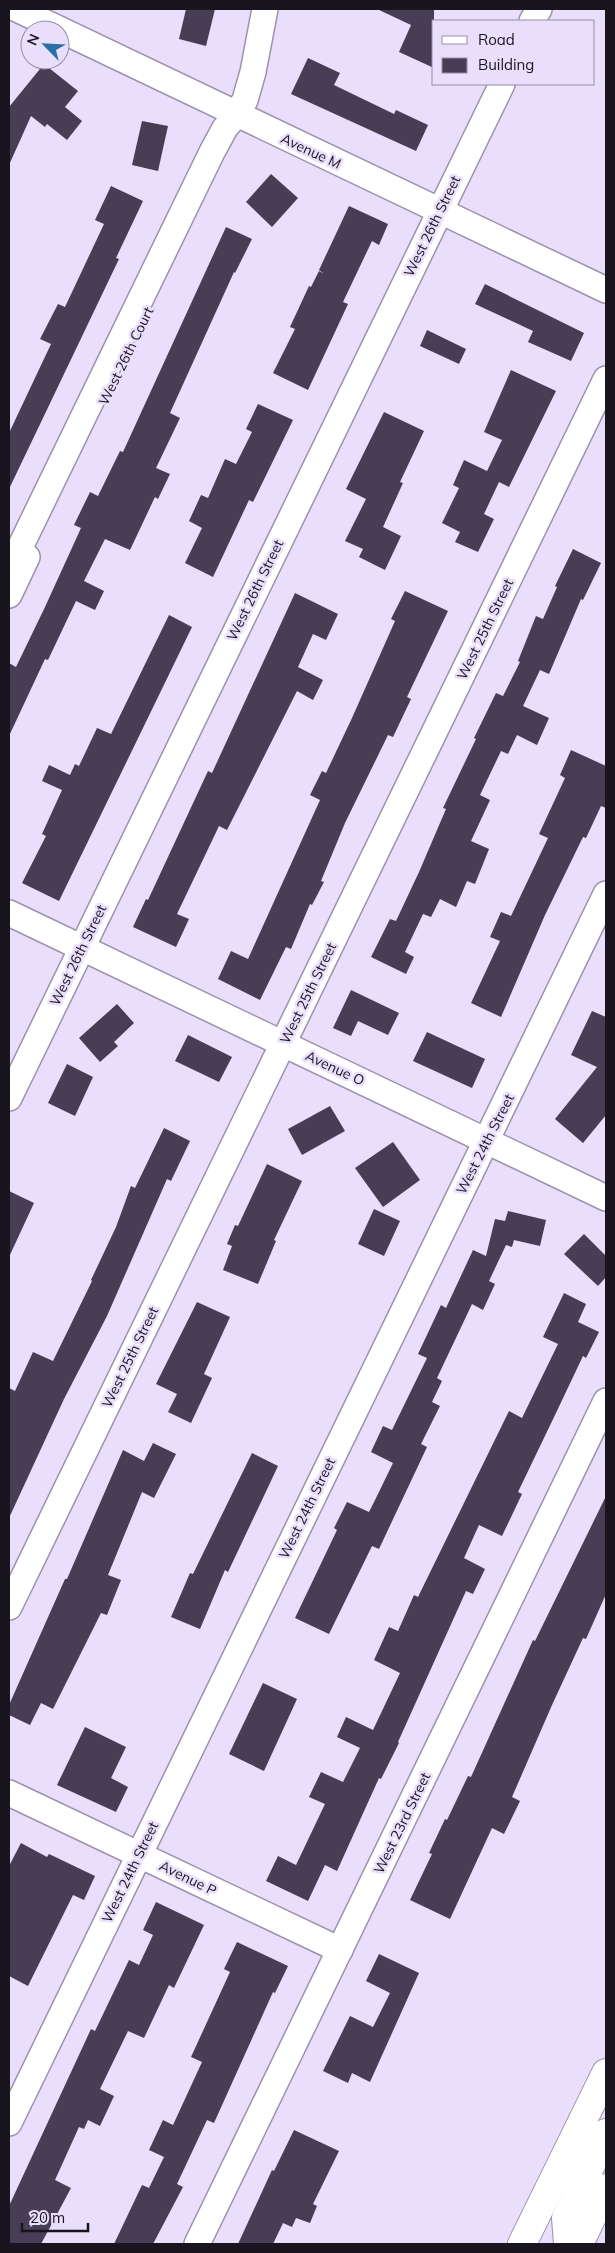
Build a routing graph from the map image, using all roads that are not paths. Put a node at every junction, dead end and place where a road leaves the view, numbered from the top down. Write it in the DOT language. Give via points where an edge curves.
graph roads {
  1 [pos="17,9"];
  2 [pos="265,9"];
  3 [pos="539,9"];
  4 [pos="533,20"];
  5 [pos="502,85"];
  6 [pos="236,115"];
  7 [pos="440,211"];
  8 [pos="606,290"];
  9 [pos="606,379"];
  10 [pos="9,570"];
  11 [pos="9,595"];
  12 [pos="606,894"];
  13 [pos="9,913"];
  14 [pos="82,948"];
  15 [pos="283,1044"];
  16 [pos="9,1098"];
  17 [pos="488,1141"];
  18 [pos="606,1198"];
  19 [pos="606,1402"];
  20 [pos="9,1607"];
  21 [pos="9,1792"];
  22 [pos="139,1855"];
  23 [pos="340,1950"];
  24 [pos="606,2073"];
  25 [pos="9,2122"];
  26 [pos="606,2133"];
  27 [pos="606,2188"];
  28 [pos="197,2244"];
  29 [pos="522,2244"];
  30 [pos="568,2244"];
  31 [pos="579,2244"];
  1 -- 6 [label="street, Avenue M"];
  2 -- 6 [label="street, West 26th Court" via="253,72 245,100"];
  3 -- 4 [label="street"];
  5 -- 7 [label="street, West 26th Street"];
  6 -- 7 [label="street, Avenue M"];
  6 -- 10 [label="street, West 26th Court" via="212,152"];
  6 -- 11 [label="street, West 26th Court" via="234,133"];
  7 -- 8 [label="street, Avenue M"];
  7 -- 14 [label="street, West 26th Street"];
  9 -- 15 [label="street, West 25th Street"];
  12 -- 17 [label="street, West 24th Street"];
  13 -- 14 [label="street, Avenue O"];
  14 -- 15 [label="street, Avenue O"];
  14 -- 16 [label="street, West 26th Street"];
  15 -- 17 [label="street, Avenue O"];
  15 -- 20 [label="street, West 25th Street"];
  17 -- 18 [label="street, Avenue O"];
  17 -- 22 [label="street, West 24th Street" via="474,1163"];
  19 -- 23 [label="street, West 23rd Street"];
  21 -- 22 [label="street, Avenue P"];
  22 -- 23 [label="street, Avenue P"];
  22 -- 25 [label="street, West 24th Street"];
  23 -- 28 [label="street, West 23rd Street"];
  24 -- 29 [label="main road"];
  26 -- 30 [label="main road" via="566,2218"];
  27 -- 31 [label="main road"];
}
